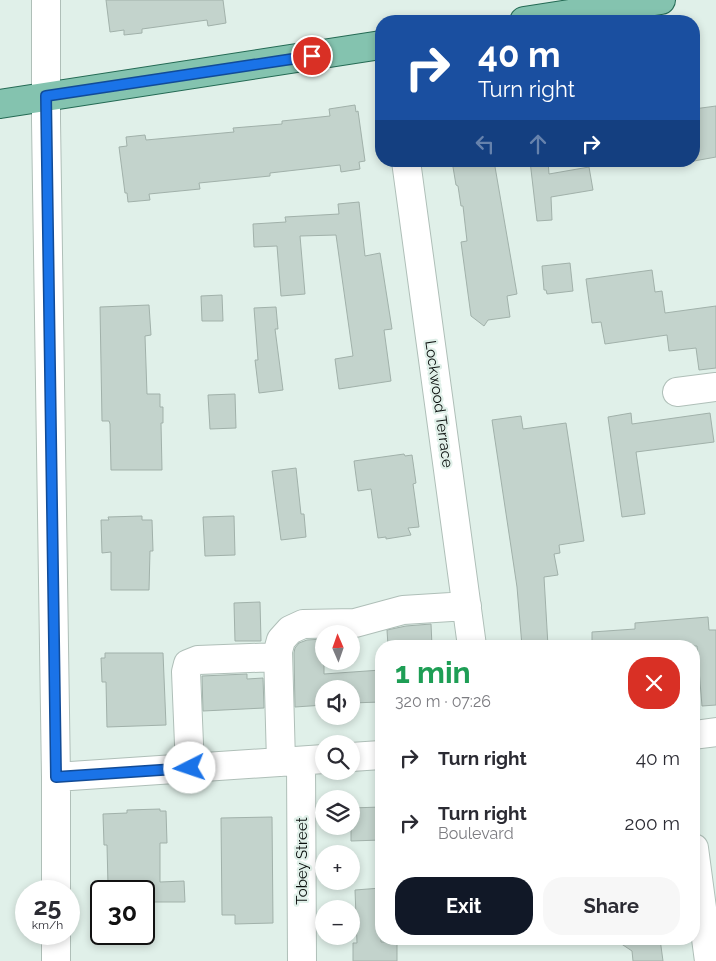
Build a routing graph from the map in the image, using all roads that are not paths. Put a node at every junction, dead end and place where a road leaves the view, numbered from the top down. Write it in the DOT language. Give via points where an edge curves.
graph roads {
  1 [pos="46,0"];
  2 [pos="661,0"];
  3 [pos="563,15"];
  4 [pos="375,46"];
  5 [pos="46,96"];
  6 [pos="0,104"];
  7 [pos="407,167"];
  8 [pos="716,387"];
  9 [pos="677,392"];
  10 [pos="467,606"];
  11 [pos="471,640"];
  12 [pos="278,657"];
  13 [pos="716,732"];
  14 [pos="700,734"];
  15 [pos="375,755"];
  16 [pos="360,756"];
  17 [pos="302,761"];
  18 [pos="190,768"];
  19 [pos="56,777"];
  20 [pos="56,880"];
  21 [pos="700,893"];
  22 [pos="56,945"];
  23 [pos="56,961"];
  24 [pos="302,961"];
  25 [pos="709,961"];
  1 -- 5 [label="street"];
  2 -- 3 [label="main road"];
  4 -- 5 [label="main road"];
  5 -- 6 [label="main road"];
  5 -- 19 [label="street"];
  7 -- 10 [label="street, Lockwood Terrace"];
  8 -- 9 [label="street"];
  10 -- 11 [label="street, Lockwood Terrace"];
  10 -- 12 [label="street" via="403,610 355,623 303,624 290,630 281,640"];
  12 -- 17 [label="street, Tobey Street"];
  12 -- 18 [label="street" via="198,660 188,664"];
  13 -- 14 [label="street"];
  15 -- 16 [label="street"];
  17 -- 18 [label="street"];
  17 -- 24 [label="street, Tobey Street"];
  18 -- 19 [label="street"];
  19 -- 20 [label="street"];
  21 -- 25 [label="street"];
  22 -- 23 [label="street"];
}
